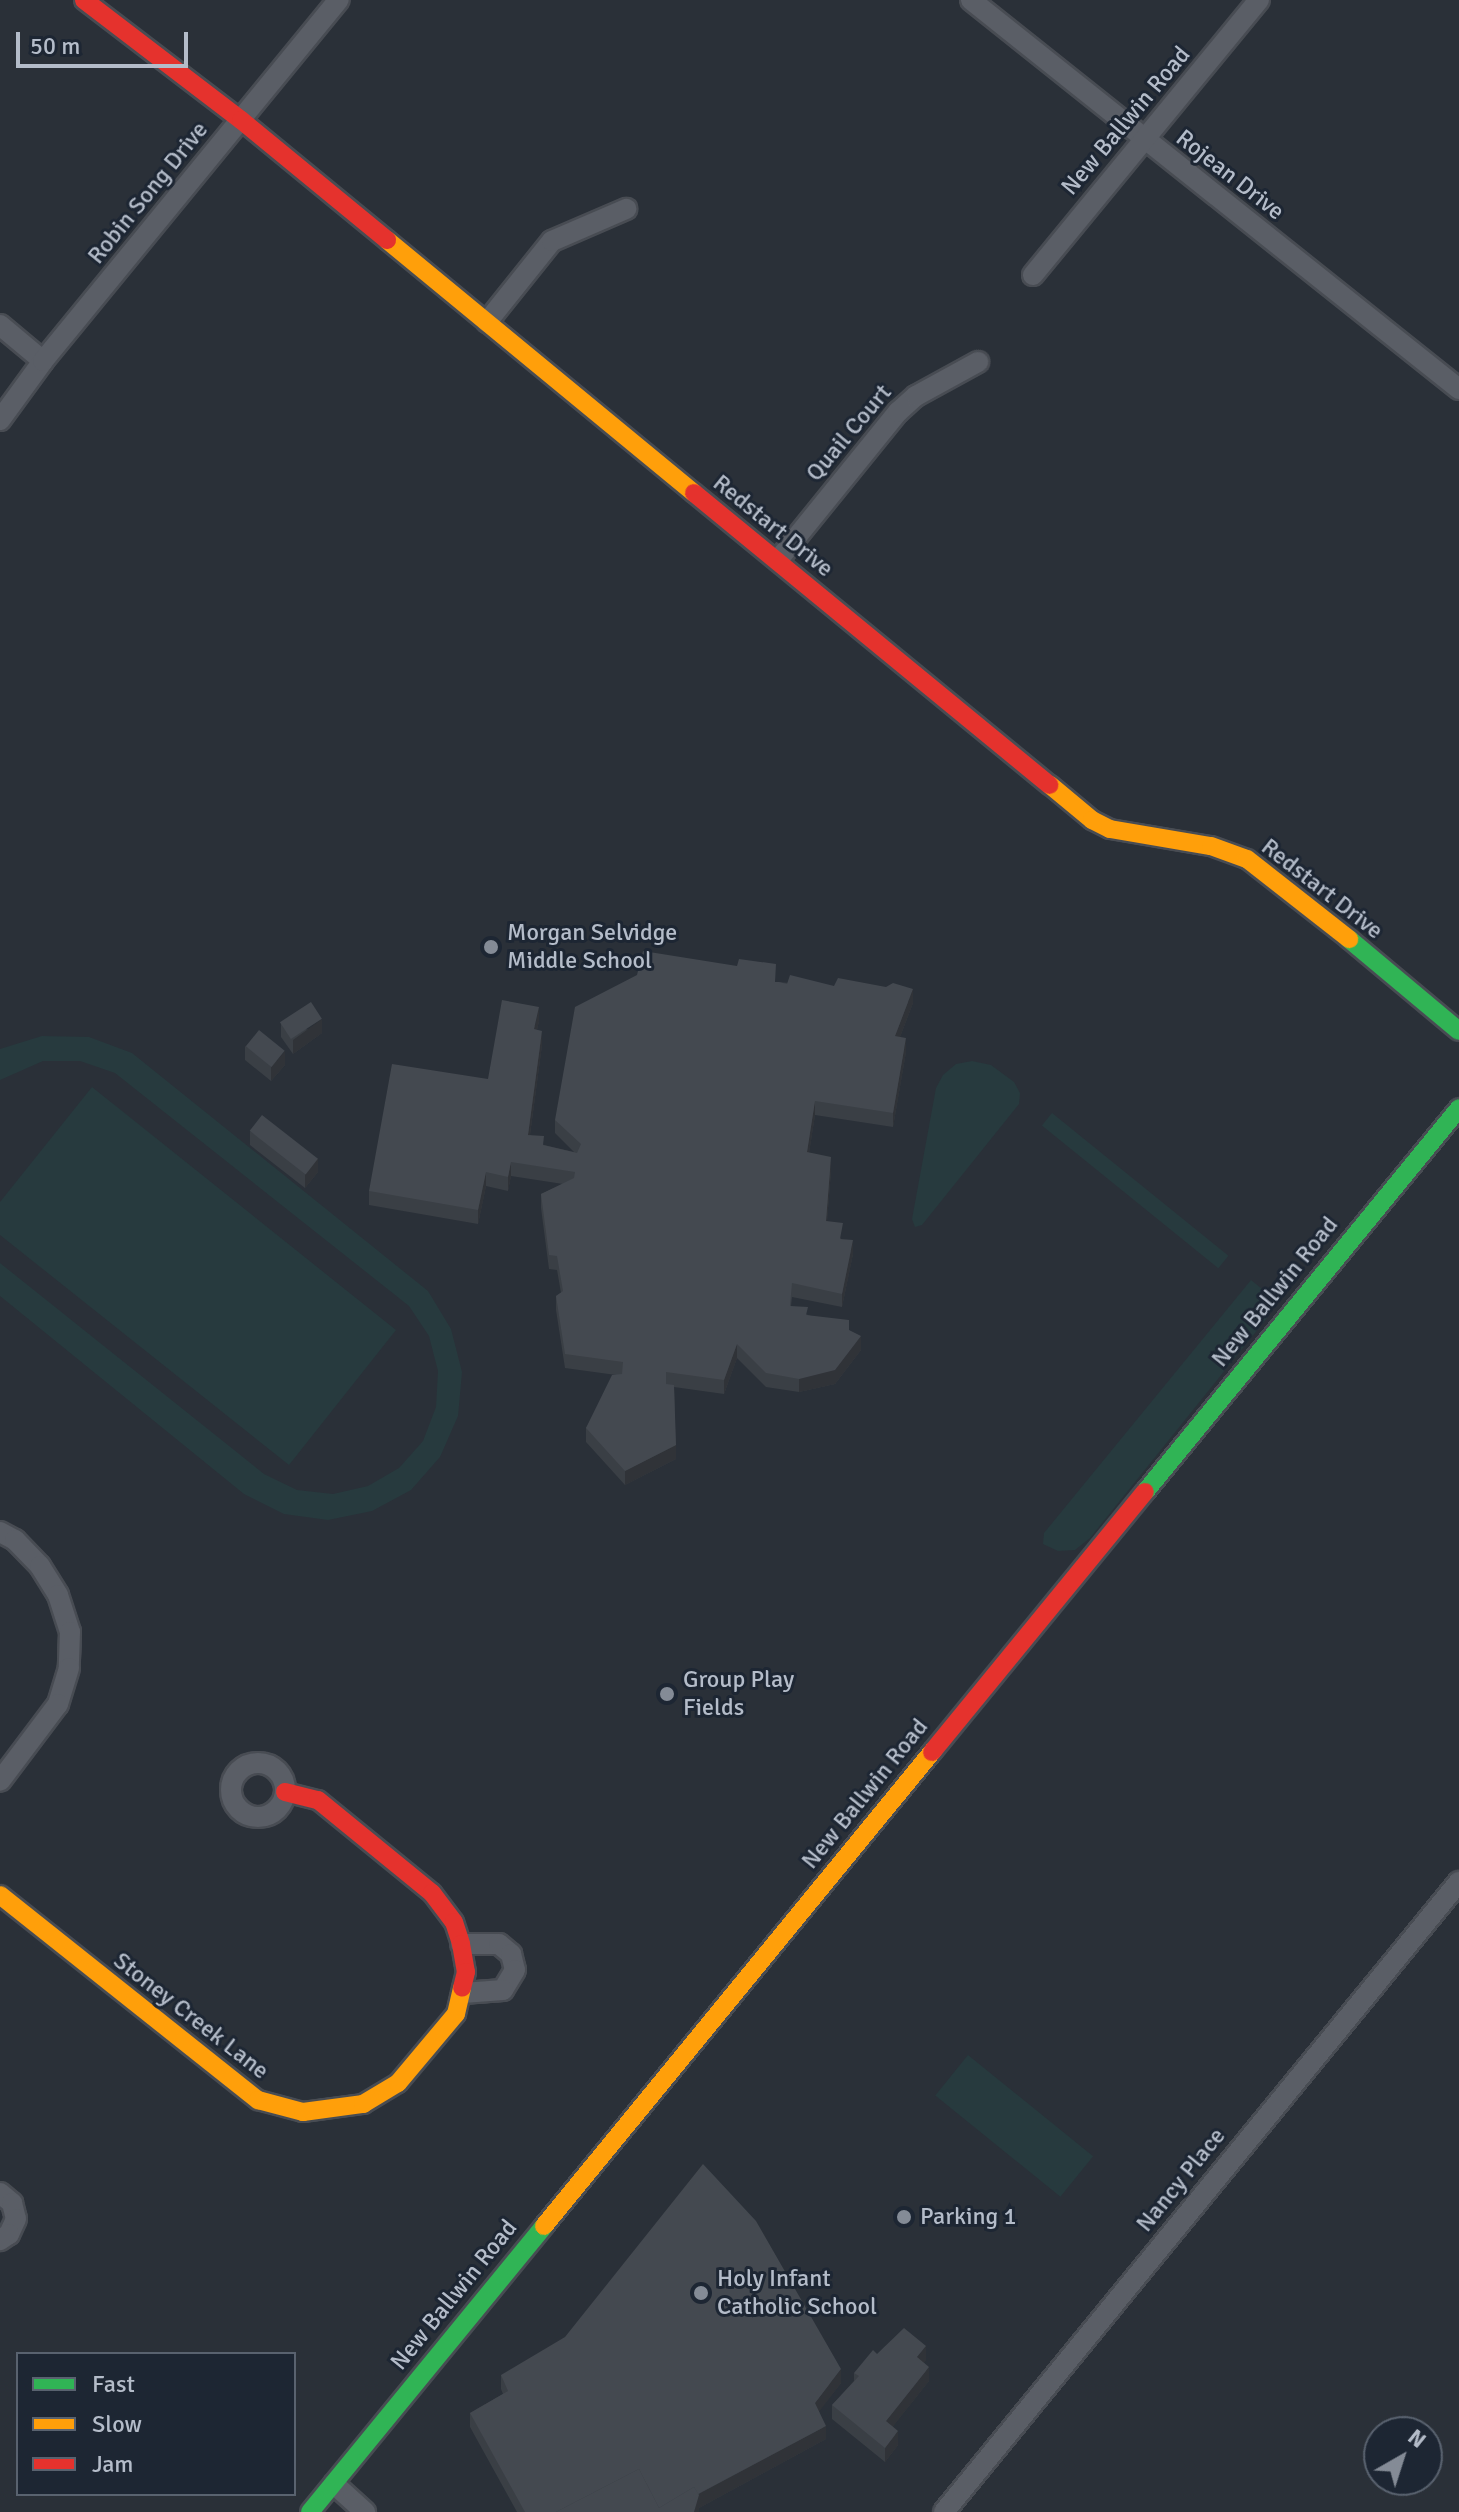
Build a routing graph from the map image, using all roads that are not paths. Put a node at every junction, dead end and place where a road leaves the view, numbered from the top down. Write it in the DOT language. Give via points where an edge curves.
graph roads {
  1 [pos="84,0"];
  2 [pos="339,0"];
  3 [pos="971,0"];
  4 [pos="1259,0"];
  5 [pos="241,120"];
  6 [pos="1144,140"];
  7 [pos="626,209"];
  8 [pos="1033,275"];
  9 [pos="487,322"];
  10 [pos="0,325"];
  11 [pos="43,361"];
  12 [pos="978,362"];
  13 [pos="1459,389"];
  14 [pos="0,420"];
  15 [pos="778,560"];
  16 [pos="1459,1031"];
  17 [pos="1459,1108"];
  18 [pos="0,1532"];
  19 [pos="0,1781"];
  20 [pos="285,1792"];
  21 [pos="1459,1882"];
  22 [pos="0,1895"];
  23 [pos="461,1944"];
  24 [pos="463,1993"];
  25 [pos="0,2193"];
  26 [pos="0,2240"];
  27 [pos="334,2484"];
  28 [pos="310,2512"];
  29 [pos="365,2512"];
  30 [pos="944,2512"];
  1 -- 5 [label="street, Redstart Drive"];
  2 -- 5 [label="street, Robin Song Drive"];
  3 -- 6 [label="street, Rojean Drive"];
  4 -- 6 [label="street, New Ballwin Road"];
  5 -- 9 [label="street, Redstart Drive"];
  5 -- 11 [label="street, Robin Song Drive"];
  6 -- 8 [label="street, New Ballwin Road"];
  6 -- 13 [label="street, Rojean Drive"];
  7 -- 9 [label="street" via="552,241"];
  9 -- 15 [label="street, Redstart Drive"];
  10 -- 11 [label="street"];
  11 -- 14 [label="street, Robin Song Drive"];
  12 -- 15 [label="street, Quail Court" via="916,396 898,412"];
  15 -- 16 [label="street, Redstart Drive" via="1092,820 1110,829 1211,846 1247,859"];
  17 -- 27 [label="street, New Ballwin Road"];
  18 -- 19 [label="street" via="40,1566 58,1595 70,1632 69,1668 58,1704"];
  20 -- 23 [label="street, Stoney Creek Lane" via="318,1800 432,1893 454,1922"];
  21 -- 30 [label="street, Nancy Place"];
  22 -- 24 [label="street, Stoney Creek Lane" via="234,2084 279,2108 323,2112 382,2095 435,2044"];
  23 -- 24 [label="street, Stoney Creek Lane"];
  23 -- 24 [label="street" via="499,1944 511,1954 515,1970 503,1990"];
  25 -- 26 [label="street" via="12,2203 16,2219"];
  27 -- 28 [label="street, New Ballwin Road"];
  27 -- 29 [label="street"];
}
